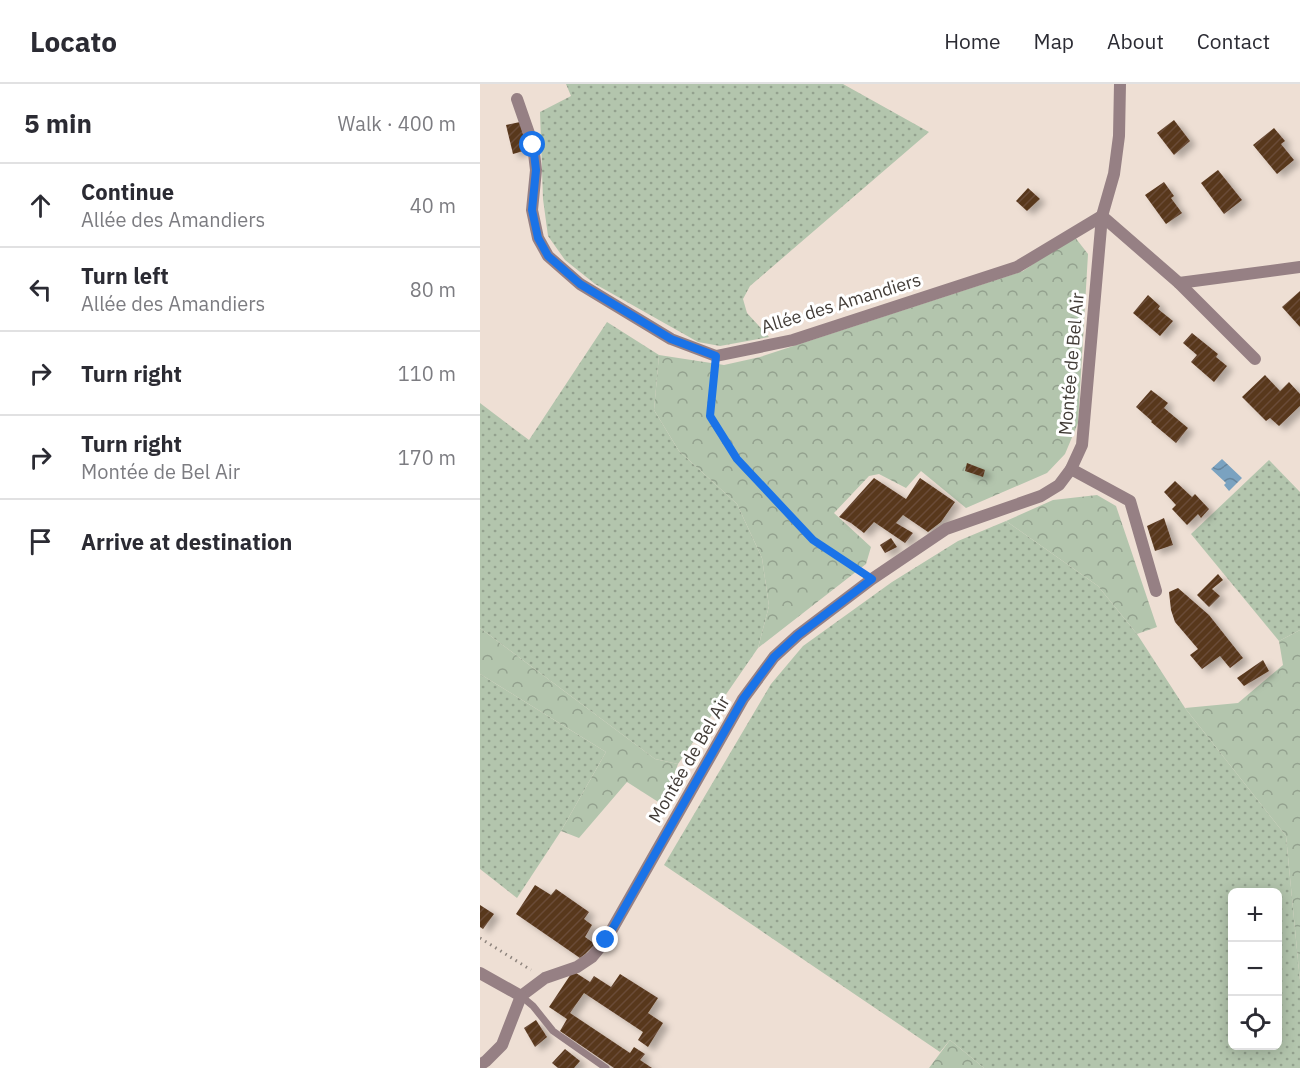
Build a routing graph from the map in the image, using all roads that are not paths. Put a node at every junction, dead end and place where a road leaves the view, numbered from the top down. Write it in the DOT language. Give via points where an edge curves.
graph roads {
  1 [pos="1120,84"];
  2 [pos="517,99"];
  3 [pos="1102,216"];
  4 [pos="1300,267"];
  5 [pos="1179,283"];
  6 [pos="1255,360"];
  7 [pos="1071,469"];
  8 [pos="1156,591"];
  9 [pos="480,974"];
  10 [pos="521,996"];
  11 [pos="480,1065"];
  12 [pos="606,1068"];
  1 -- 3 [label="street, Montée de Bel Air" via="1118,146"];
  2 -- 3 [label="street, Allée des Amandiers" via="533,145 536,170 532,210 538,238 548,256 580,284 671,339 716,356 793,340 1017,267"];
  3 -- 5 [label="street"];
  3 -- 7 [label="street, Montée de Bel Air" via="1082,445"];
  4 -- 5 [label="street"];
  5 -- 6 [label="street"];
  7 -- 8 [label="street" via="1130,501"];
  7 -- 10 [label="street, Montée de Bel Air" via="1059,485 1041,496 946,529 872,579 774,657 743,699 606,940 577,967 545,978"];
  9 -- 10 [label="street"];
  10 -- 11 [label="street" via="502,1045"];
  10 -- 12 [label="lane" via="553,1031"];
}
